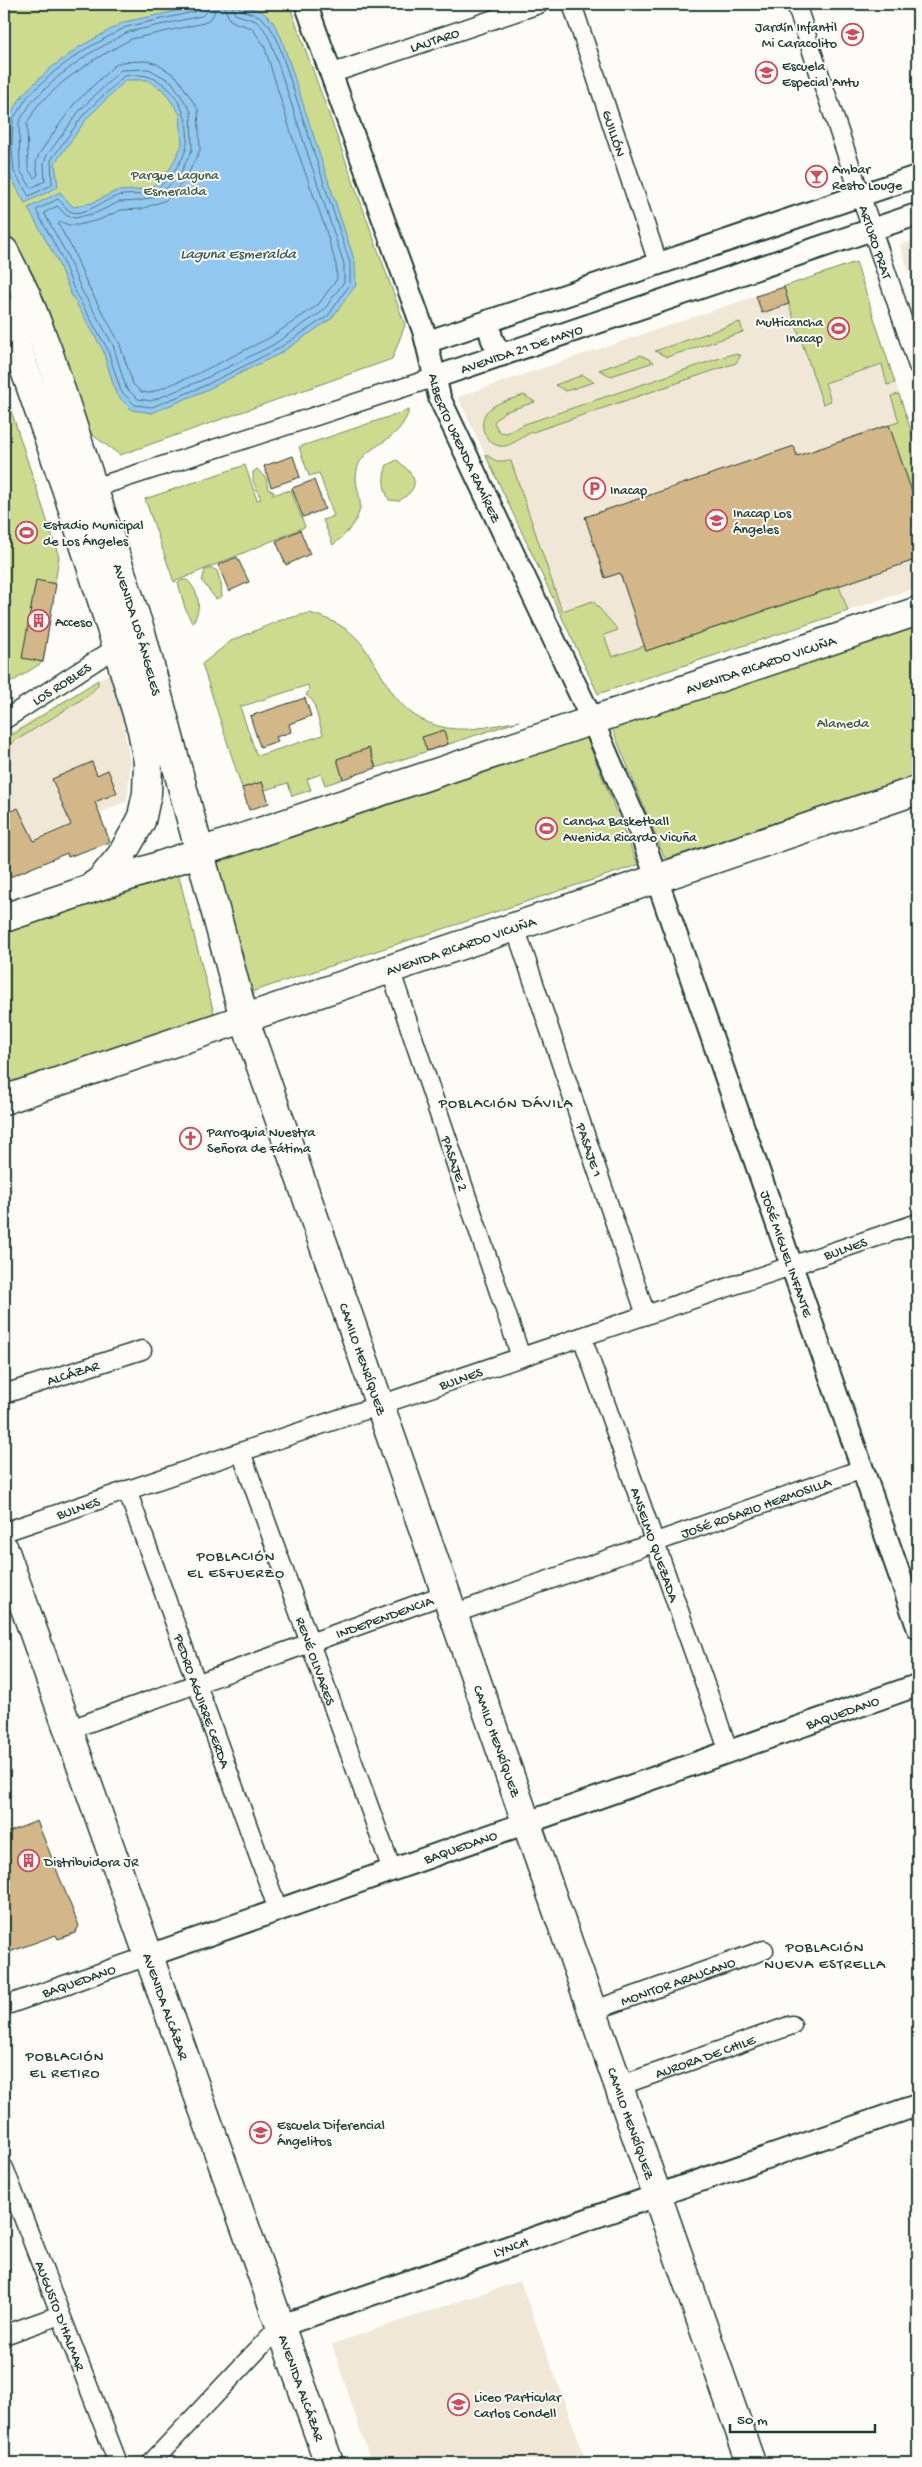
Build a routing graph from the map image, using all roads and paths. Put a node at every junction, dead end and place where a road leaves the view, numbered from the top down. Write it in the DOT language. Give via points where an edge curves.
graph roads {
  1 [pos="306,4"];
  2 [pos="539,4"];
  3 [pos="572,4"];
  4 [pos="796,4"];
  5 [pos="330,74"];
  6 [pos="918,176"];
  7 [pos="862,195"];
  8 [pos="918,214"];
  9 [pos="874,229"];
  10 [pos="4,251"];
  11 [pos="658,263"];
  12 [pos="4,310"];
  13 [pos="491,320"];
  14 [pos="427,342"];
  15 [pos="502,354"];
  16 [pos="918,366"];
  17 [pos="436,377"];
  18 [pos="94,488"];
  19 [pos="918,611"];
  20 [pos="117,647"];
  21 [pos="4,720"];
  22 [pos="594,722"];
  23 [pos="918,790"];
  24 [pos="202,853"];
  25 [pos="657,879"];
  26 [pos="89,889"];
  27 [pos="4,918"];
  28 [pos="515,927"];
  29 [pos="390,969"];
  30 [pos="244,1018"];
  31 [pos="4,1100"];
  32 [pos="918,1223"];
  33 [pos="792,1265"];
  34 [pos="646,1315"];
  35 [pos="582,1337"];
  36 [pos="142,1350"];
  37 [pos="521,1357"];
  38 [pos="4,1394"];
  39 [pos="380,1405"];
  40 [pos="241,1452"];
  41 [pos="862,1469"];
  42 [pos="127,1490"];
  43 [pos="4,1532"];
  44 [pos="654,1542"];
  45 [pos="4,1550"];
  46 [pos="449,1604"];
  47 [pos="918,1628"];
  48 [pos="310,1643"];
  49 [pos="197,1684"];
  50 [pos="918,1685"];
  51 [pos="68,1730"];
  52 [pos="729,1752"];
  53 [pos="526,1823"];
  54 [pos="392,1870"];
  55 [pos="278,1910"];
  56 [pos="764,1950"];
  57 [pos="148,1956"];
  58 [pos="4,2006"];
  59 [pos="592,2011"];
  60 [pos="792,2025"];
  61 [pos="619,2086"];
  62 [pos="918,2105"];
  63 [pos="4,2168"];
  64 [pos="657,2196"];
  65 [pos="60,2315"];
  66 [pos="280,2326"];
  67 [pos="4,2335"];
  68 [pos="118,2463"];
  69 [pos="151,2463"];
  70 [pos="329,2463"];
  71 [pos="751,2463"];
  1 -- 5 [label="street, ALBERTO URENDA RAMÍREZ"];
  2 -- 5 [label="street, LAUTARO"];
  3 -- 11 [label="street, GUILLÓN"];
  4 -- 7 [label="street, ARTURO PRAT"];
  5 -- 14 [label="street, ALBERTO URENDA RAMÍREZ"];
  6 -- 7 [label="street"];
  7 -- 9 [label="street, ARTURO PRAT"];
  7 -- 11 [label="street"];
  8 -- 9 [label="street, AVENIDA 21 DE MAYO"];
  9 -- 15 [label="street, AVENIDA 21 DE MAYO"];
  9 -- 16 [label="street, ARTURO PRAT"];
  10 -- 18 [label="main road, AVENIDA LOS ÁNGELES" via="37,320"];
  11 -- 13 [label="street"];
  12 -- 20 [label="main road, AVENIDA LOS ÁNGELES"];
  13 -- 14 [label="street"];
  13 -- 15 [label="street" via="491,337"];
  14 -- 17 [label="street, ALBERTO URENDA RAMÍREZ"];
  15 -- 17 [label="street, AVENIDA 21 DE MAYO"];
  17 -- 18 [label="street, AVENIDA 21 DE MAYO"];
  17 -- 22 [label="street, ALBERTO URENDA RAMÍREZ" via="440,399"];
  18 -- 24 [label="main road, AVENIDA LOS ÁNGELES" via="156,681"];
  19 -- 22 [label="main road, AVENIDA RICARDO VICUÑA"];
  20 -- 21 [label="street, LOS ROBLES"];
  20 -- 26 [label="main road, AVENIDA LOS ÁNGELES" via="146,746 147,793 141,821 130,843 101,880"];
  22 -- 24 [label="main road, AVENIDA RICARDO VICUÑA"];
  22 -- 25 [label="street, ALBERTO URENDA RAMÍREZ"];
  23 -- 25 [label="main road, AVENIDA RICARDO VICUÑA"];
  24 -- 26 [label="main road, AVENIDA RICARDO VICUÑA"];
  24 -- 30 [label="main road, AVENIDA LOS ÁNGELES"];
  25 -- 28 [label="main road, AVENIDA RICARDO VICUÑA"];
  25 -- 33 [label="street, JOSÉ MIGUEL INFANTE"];
  26 -- 27 [label="main road, AVENIDA RICARDO VICUÑA"];
  28 -- 29 [label="main road, AVENIDA RICARDO VICUÑA"];
  28 -- 34 [label="street, PASAJE 1"];
  29 -- 30 [label="main road, AVENIDA RICARDO VICUÑA"];
  29 -- 37 [label="street, PASAJE 2"];
  30 -- 31 [label="main road, AVENIDA RICARDO VICUÑA"];
  30 -- 39 [label="main road, CAMILO HENRÍQUEZ"];
  32 -- 33 [label="street, BULNES"];
  33 -- 34 [label="street, BULNES"];
  33 -- 41 [label="street, JOSÉ MIGUEL INFANTE"];
  34 -- 35 [label="street, BULNES"];
  35 -- 37 [label="street, BULNES"];
  35 -- 44 [label="street, ANSELMO QUEZADA"];
  36 -- 38 [label="street, ALCÁZAR"];
  37 -- 39 [label="street, BULNES"];
  39 -- 40 [label="street, BULNES"];
  39 -- 46 [label="main road, CAMILO HENRÍQUEZ"];
  40 -- 42 [label="street, BULNES"];
  40 -- 48 [label="street, RENÉ OLIVARES"];
  41 -- 44 [label="street, JOSÉ ROSARIO HERMOSILLA"];
  41 -- 47 [label="street, JOSÉ MIGUEL INFANTE"];
  42 -- 43 [label="street, BULNES"];
  42 -- 49 [label="street, PEDRO AGUIRRE CERDA"];
  44 -- 46 [label="street, JOSÉ ROSARIO HERMOSILLA"];
  44 -- 52 [label="street, ANSELMO QUEZADA"];
  45 -- 51 [label="main road, AVENIDA ALCÁZAR"];
  46 -- 48 [label="street, INDEPENDENCIA"];
  46 -- 53 [label="main road, CAMILO HENRÍQUEZ"];
  48 -- 49 [label="street, INDEPENDENCIA"];
  48 -- 54 [label="street, RENÉ OLIVARES"];
  49 -- 51 [label="street, INDEPENDENCIA"];
  49 -- 55 [label="street, PEDRO AGUIRRE CERDA"];
  50 -- 52 [label="street, BAQUEDANO"];
  51 -- 57 [label="main road, AVENIDA ALCÁZAR"];
  52 -- 53 [label="street, BAQUEDANO"];
  53 -- 54 [label="street, BAQUEDANO"];
  53 -- 59 [label="main road, CAMILO HENRÍQUEZ"];
  54 -- 55 [label="street, BAQUEDANO"];
  55 -- 57 [label="street, BAQUEDANO"];
  56 -- 59 [label="street, MONITOR ARAUCANO"];
  57 -- 58 [label="street, BAQUEDANO"];
  57 -- 66 [label="main road, AVENIDA ALCÁZAR"];
  59 -- 61 [label="main road, CAMILO HENRÍQUEZ"];
  60 -- 61 [label="street, AURORA DE CHILE"];
  61 -- 64 [label="main road, CAMILO HENRÍQUEZ"];
  62 -- 64 [label="street, LYNCH"];
  63 -- 65 [label="street, AUGUSTO D'HALMAR"];
  64 -- 66 [label="street, LYNCH"];
  64 -- 71 [label="main road, CAMILO HENRÍQUEZ"];
  65 -- 67 [label="street"];
  65 -- 68 [label="street, AUGUSTO D'HALMAR"];
  66 -- 69 [label="street, LYNCH"];
  66 -- 70 [label="main road, AVENIDA ALCÁZAR"];
}
